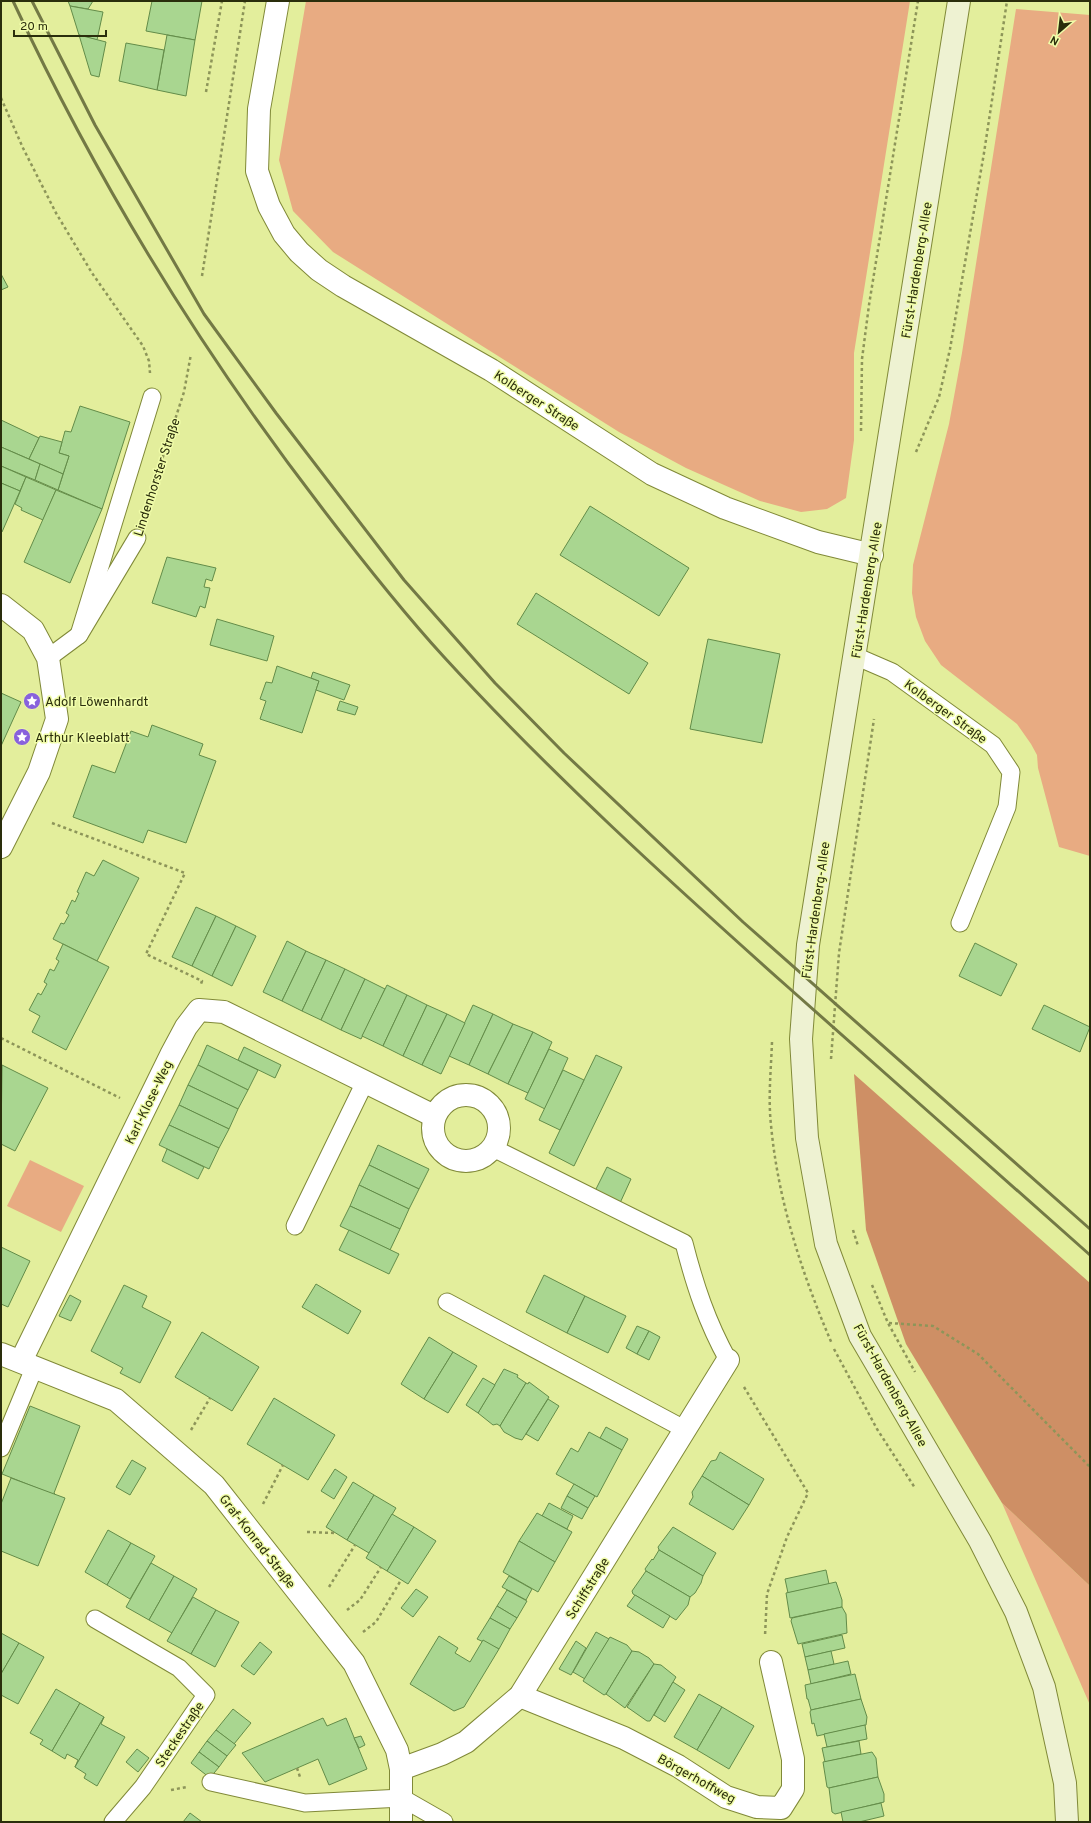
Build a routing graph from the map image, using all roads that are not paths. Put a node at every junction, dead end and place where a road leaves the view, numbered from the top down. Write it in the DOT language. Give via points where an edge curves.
graph roads {
  1 [pos="278,1"];
  2 [pos="959,1"];
  3 [pos="152,397"];
  4 [pos="136,538"];
  5 [pos="872,556"];
  6 [pos="1,604"];
  7 [pos="79,635"];
  8 [pos="855,656"];
  9 [pos="48,658"];
  10 [pos="1,847"];
  11 [pos="960,923"];
  12 [pos="365,1082"];
  13 [pos="434,1116"];
  14 [pos="493,1148"];
  15 [pos="295,1226"];
  16 [pos="447,1302"];
  17 [pos="1,1354"];
  18 [pos="728,1360"];
  19 [pos="28,1363"];
  20 [pos="686,1430"];
  21 [pos="1,1448"];
  22 [pos="95,1619"];
  23 [pos="771,1662"];
  24 [pos="520,1696"];
  25 [pos="401,1769"];
  26 [pos="211,1782"];
  27 [pos="402,1798"];
  28 [pos="113,1822"];
  29 [pos="400,1822"];
  30 [pos="444,1822"];
  31 [pos="1066,1822"];
  1 -- 5 [label="street, Kolberger Straße" via="259,109 257,171 269,206 284,234 299,252 319,270 344,286 491,370 652,474 725,508 818,542"];
  2 -- 5 [label="street, Fürst-Hardenberg-Allee"];
  3 -- 7 [label="lane"];
  4 -- 7 [label="lane, Lindenhorster Straße"];
  5 -- 8 [label="street, Fürst-Hardenberg-Allee"];
  6 -- 9 [label="street" via="33,630"];
  7 -- 9 [label="lane, Lindenhorster Straße"];
  8 -- 11 [label="lane, Kolberger Straße" via="892,672 993,745 1011,772 1007,807"];
  8 -- 31 [label="street, Fürst-Hardenberg-Allee" via="808,945 801,1039 807,1138 826,1244 860,1336 980,1541 1016,1612 1044,1687 1065,1783"];
  9 -- 10 [label="street" via="57,719 39,772"];
  12 -- 13 [label="street"];
  12 -- 15 [label="lane"];
  12 -- 19 [label="street, Karl-Klose-Weg" via="224,1012 199,1010 186,1027 144,1110"];
  13 -- 14 [label="street" via="432,1127 438,1147 455,1160 476,1160 486,1156"];
  13 -- 14 [label="street" via="449,1099 460,1095 482,1099 492,1106 500,1127"];
  14 -- 18 [label="lane" via="684,1243 694,1284"];
  16 -- 20 [label="lane"];
  17 -- 19 [label="street, Graf-Konrad-Straße"];
  18 -- 20 [label="street, Schiffstraße"];
  19 -- 21 [label="lane"];
  19 -- 25 [label="street, Graf-Konrad-Straße" via="116,1400 214,1485 354,1663 397,1750"];
  20 -- 24 [label="street, Schiffstraße"];
  22 -- 28 [label="lane, Steckestraße" via="179,1668 206,1695 143,1787"];
  23 -- 24 [label="street, Börgerhoffweg" via="793,1759 793,1789 782,1808 757,1807 726,1797 678,1766 624,1738"];
  24 -- 25 [label="street, Schiffstraße" via="466,1742"];
  25 -- 27 [label="street, Graf-Konrad-Straße"];
  26 -- 27 [label="lane" via="305,1803"];
  27 -- 29 [label="street, Graf-Konrad-Straße"];
  27 -- 30 [label="lane"];
}
